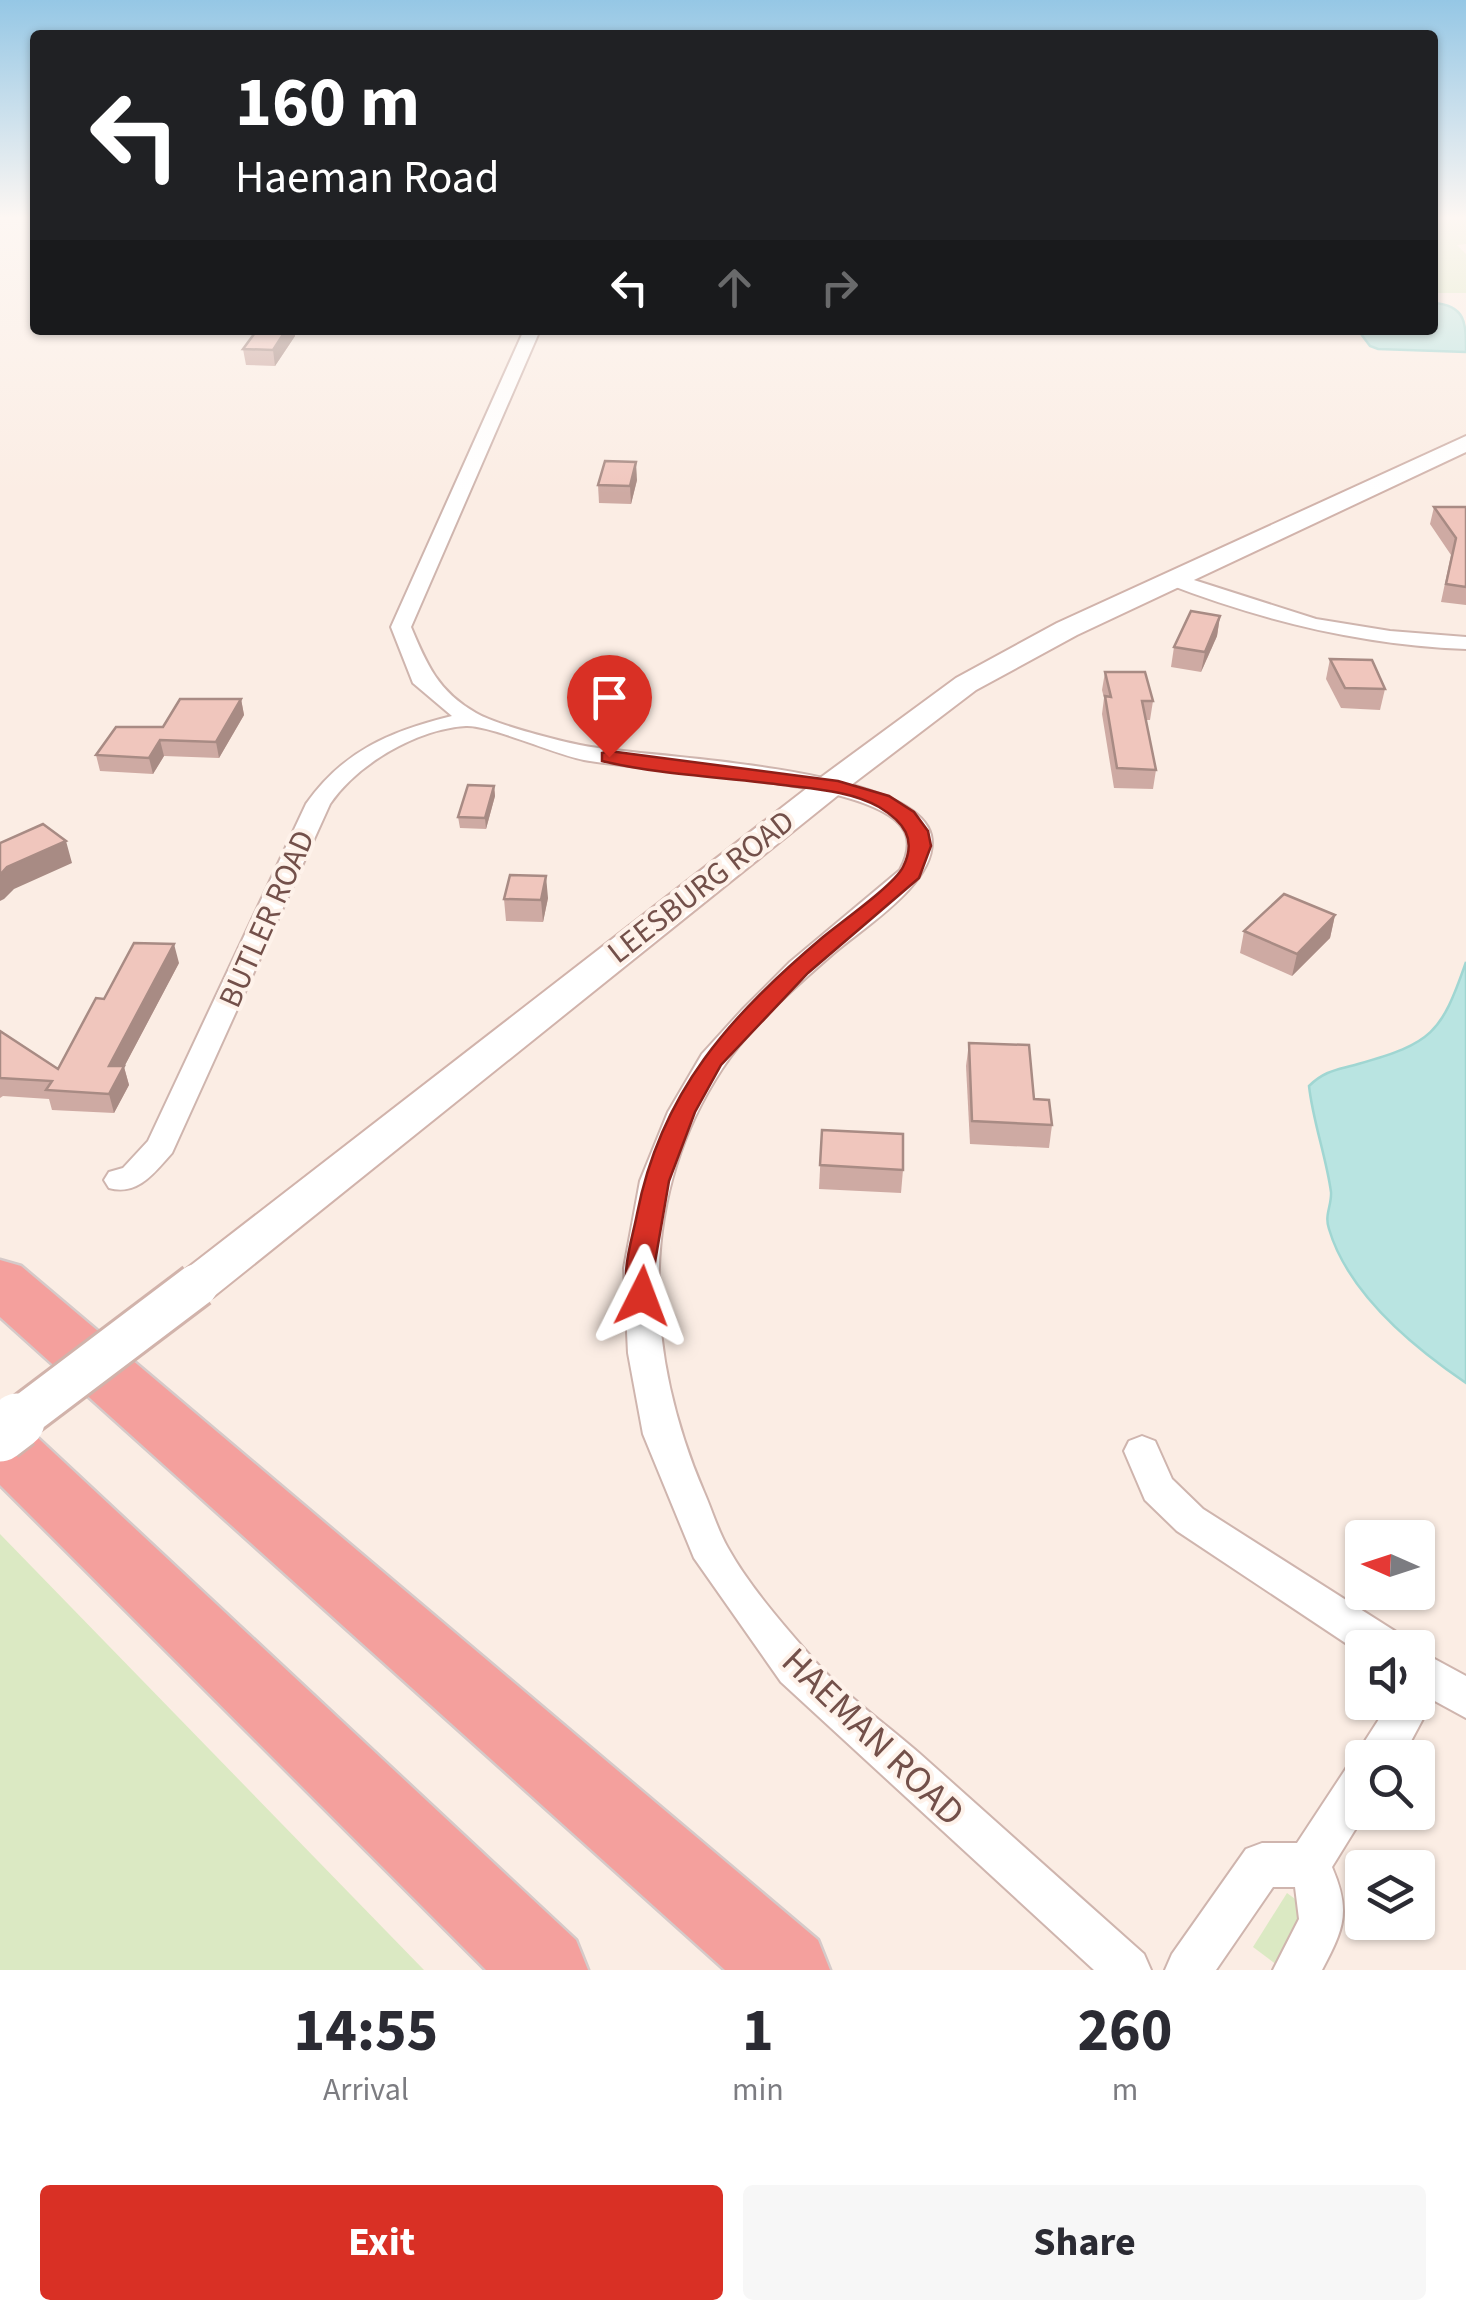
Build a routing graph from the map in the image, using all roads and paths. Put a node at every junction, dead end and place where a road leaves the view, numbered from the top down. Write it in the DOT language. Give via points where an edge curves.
graph roads {
  1 [pos="530,335"];
  2 [pos="1466,444"];
  3 [pos="1172,578"];
  4 [pos="1466,643"];
  5 [pos="470,719"];
  6 [pos="831,785"];
  7 [pos="120,1180"];
  8 [pos="0,1282"];
  9 [pos="0,1434"];
  10 [pos="0,1443"];
  11 [pos="1142,1450"];
  12 [pos="1358,1630"];
  13 [pos="1435,1690"];
  14 [pos="1466,1699"];
  15 [pos="1345,1807"];
  16 [pos="1308,1865"];
  17 [pos="546,1970"];
  18 [pos="788,1970"];
  19 [pos="1128,1970"];
  20 [pos="1188,1970"];
  21 [pos="1296,1970"];
  1 -- 5 [label="street" via="402,626 421,678"];
  2 -- 3 [label="main road, LEESBURG ROAD"];
  3 -- 4 [label="street" via="1318,627"];
  3 -- 6 [label="main road, LEESBURG ROAD" via="981,675"];
  5 -- 6 [label="street" via="584,753"];
  5 -- 7 [label="street, BUTLER ROAD" via="391,743 339,772 318,804 161,1146 134,1176"];
  6 -- 9 [label="main road, LEESBURG ROAD, bridge"];
  6 -- 19 [label="street, HAEMAN ROAD" via="882,800 907,816 918,831 919,860 752,1016 712,1061 683,1112 656,1181 640,1268 645,1353 660,1434 713,1558 795,1669"];
  8 -- 18 [label="highway"];
  10 -- 17 [label="highway"];
  11 -- 12 [label="street" via="1158,1489 1190,1520"];
  13 -- 14 [label="street"];
  15 -- 16 [label="street"];
  16 -- 20 [label="street" via="1262,1865"];
  16 -- 21 [label="street" via="1326,1917"];
}
